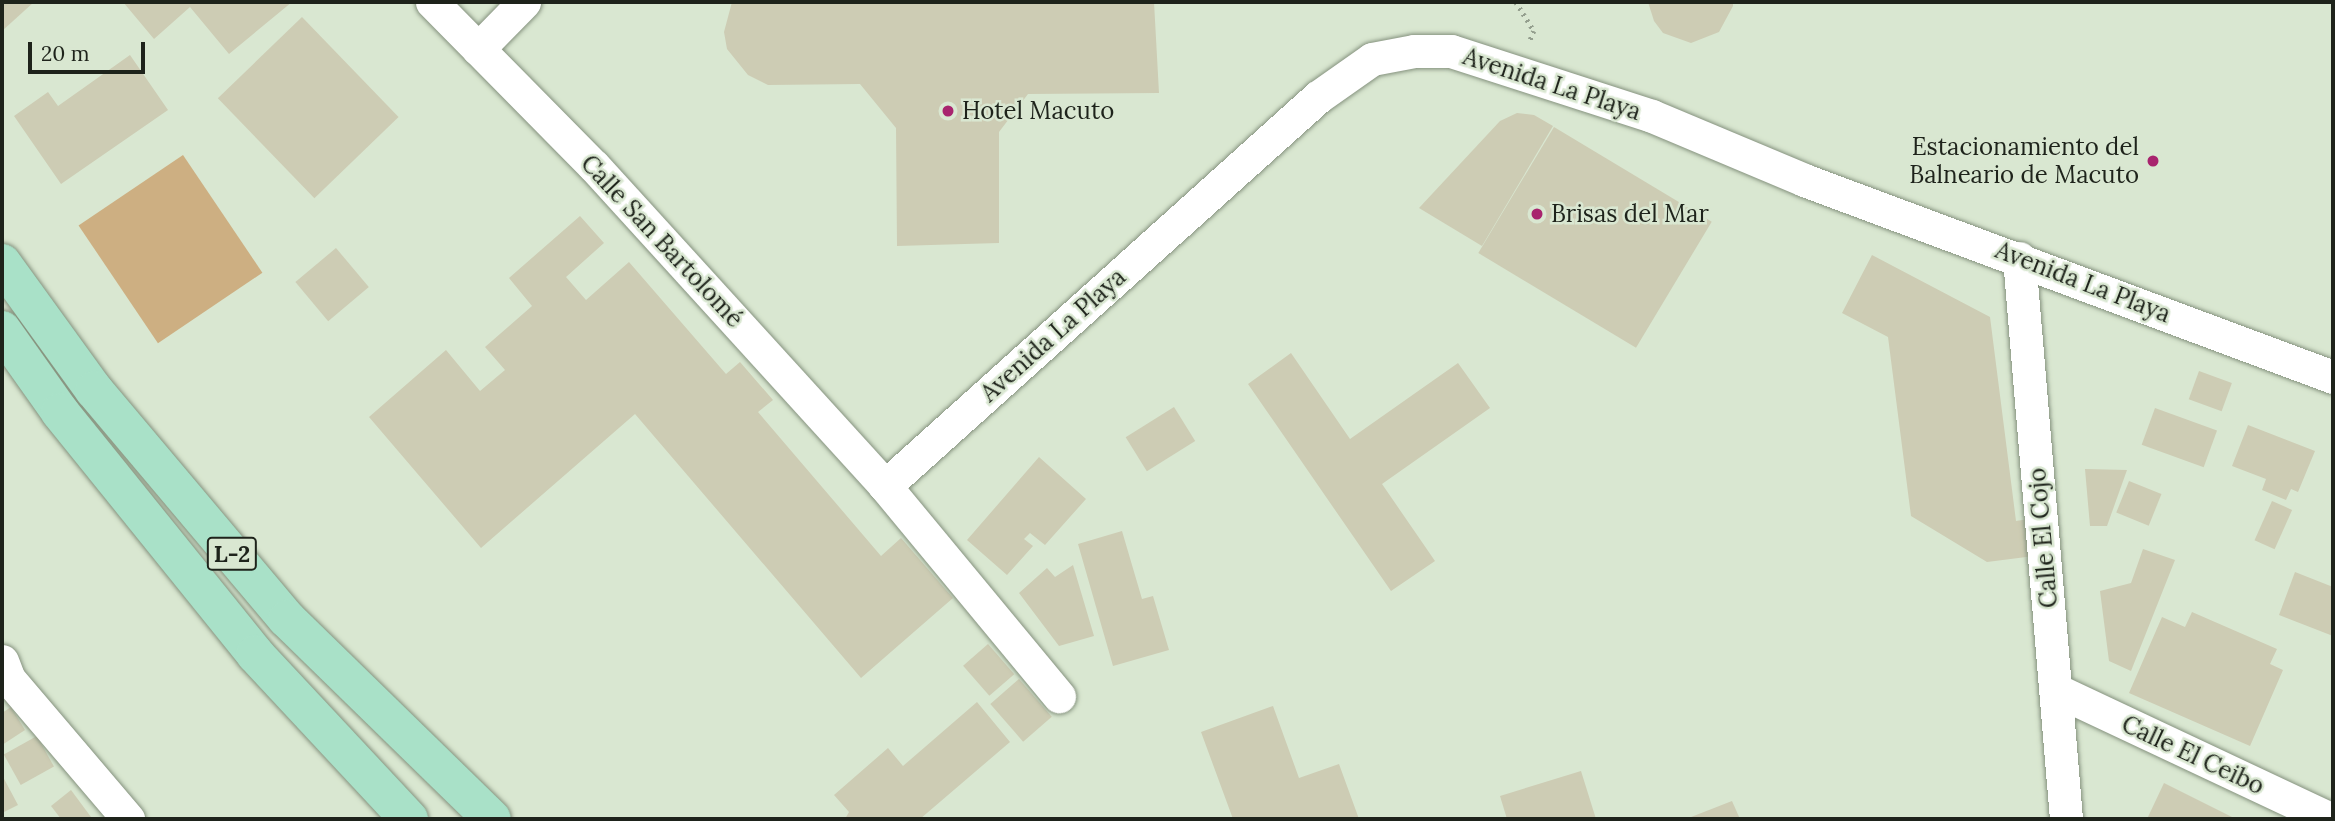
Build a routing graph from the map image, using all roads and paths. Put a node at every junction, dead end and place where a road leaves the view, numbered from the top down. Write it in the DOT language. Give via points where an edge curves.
graph roads {
  1 [pos="432,2"];
  2 [pos="524,2"];
  3 [pos="478,49"];
  4 [pos="2019,258"];
  5 [pos="2,263"];
  6 [pos="2,330"];
  7 [pos="2333,377"];
  8 [pos="885,486"];
  9 [pos="2,661"];
  10 [pos="2056,690"];
  11 [pos="1059,696"];
  12 [pos="129,814"];
  13 [pos="409,819"];
  14 [pos="492,819"];
  15 [pos="2066,819"];
  16 [pos="2330,819"];
  1 -- 3 [label="street, Calle San Bartolomé"];
  2 -- 3 [label="street"];
  3 -- 8 [label="street, Calle San Bartolomé" via="594,166"];
  4 -- 7 [label="street, Avenida La Playa"];
  4 -- 8 [label="street, Avenida La Playa" via="1804,180 1652,116 1518,71 1451,51 1414,51 1372,59 1318,97"];
  4 -- 10 [label="street, Calle El Cojo"];
  5 -- 14 [label="main road, L-2" via="94,390 287,619"];
  6 -- 13 [label="main road, L-2" via="60,412 255,654"];
  8 -- 11 [label="street, Calle San Bartolomé"];
  9 -- 12 [label="street" via="9,679"];
  10 -- 15 [label="street, Calle El Cojo"];
  10 -- 16 [label="street, Calle El Ceibo"];
}
